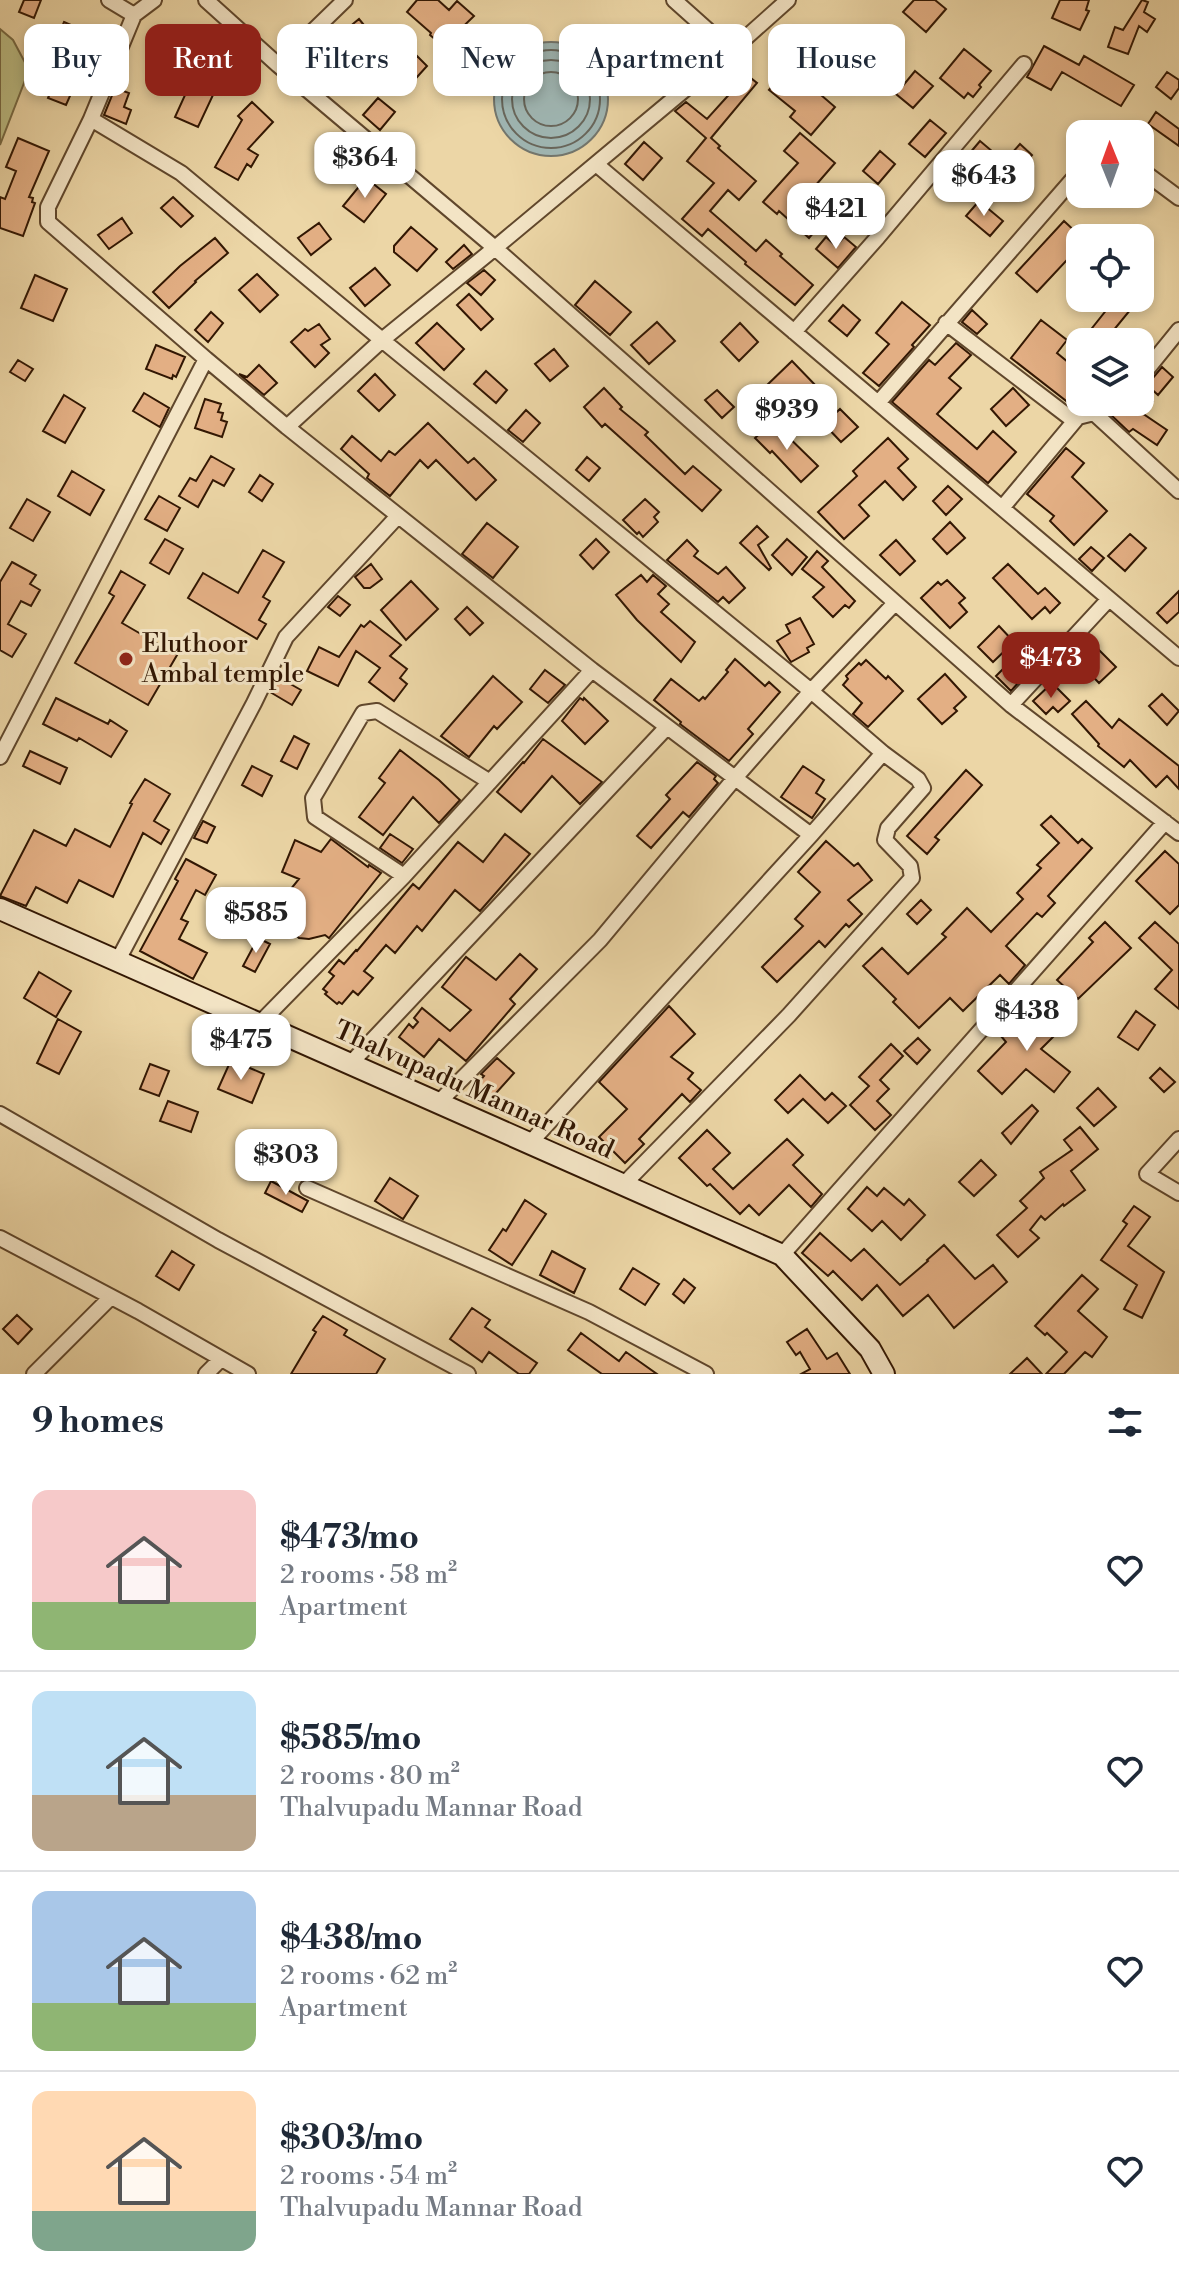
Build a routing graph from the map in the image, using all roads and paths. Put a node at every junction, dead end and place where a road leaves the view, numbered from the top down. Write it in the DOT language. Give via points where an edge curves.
graph roads {
  1 [pos="109,0"];
  2 [pos="154,0"];
  3 [pos="206,0"];
  4 [pos="345,0"];
  5 [pos="674,0"];
  6 [pos="788,0"];
  7 [pos="134,15"];
  8 [pos="320,24"];
  9 [pos="701,24"];
  10 [pos="752,32"];
  11 [pos="277,64"];
  12 [pos="1024,64"];
  13 [pos="315,96"];
  14 [pos="677,96"];
  15 [pos="91,119"];
  16 [pos="596,164"];
  17 [pos="1154,179"];
  18 [pos="1066,187"];
  19 [pos="1179,198"];
  20 [pos="495,248"];
  21 [pos="946,323"];
  22 [pos="1179,330"];
  23 [pos="794,332"];
  24 [pos="382,340"];
  25 [pos="206,359"];
  26 [pos="1154,361"];
  27 [pos="878,403"];
  28 [pos="1082,416"];
  29 [pos="1097,416"];
  30 [pos="1078,417"];
  31 [pos="287,427"];
  32 [pos="1179,491"];
  33 [pos="1002,508"];
  34 [pos="397,517"];
  35 [pos="1109,599"];
  36 [pos="895,603"];
  37 [pos="1179,658"];
  38 [pos="592,670"];
  39 [pos="811,691"];
  40 [pos="1011,705"];
  41 [pos="666,728"];
  42 [pos="883,753"];
  43 [pos="0,757"];
  44 [pos="735,778"];
  45 [pos="490,782"];
  46 [pos="1165,822"];
  47 [pos="1179,833"];
  48 [pos="811,835"];
  49 [pos="404,876"];
  50 [pos="0,909"];
  51 [pos="117,962"];
  52 [pos="258,1025"];
  53 [pos="350,1064"];
  54 [pos="438,1103"];
  55 [pos="0,1114"];
  56 [pos="1179,1139"];
  57 [pos="530,1143"];
  58 [pos="624,1184"];
  59 [pos="307,1188"];
  60 [pos="1179,1193"];
  61 [pos="0,1238"];
  62 [pos="782,1255"];
  63 [pos="111,1297"];
  64 [pos="221,1359"];
  65 [pos="34,1374"];
  66 [pos="206,1374"];
  67 [pos="248,1374"];
  68 [pos="468,1374"];
  69 [pos="706,1374"];
  70 [pos="884,1374"];
  1 -- 7 [label="street"];
  2 -- 7 [label="street"];
  3 -- 11 [label="street"];
  4 -- 8 [label="street"];
  5 -- 9 [label="street"];
  6 -- 10 [label="street"];
  7 -- 15 [label="street"];
  12 -- 23 [label="street"];
  13 -- 20 [label="street"];
  14 -- 16 [label="street"];
  15 -- 24 [label="street" via="181,173"];
  15 -- 25 [label="street" via="48,207 48,222"];
  16 -- 20 [label="street"];
  16 -- 23 [label="street"];
  17 -- 19 [label="street"];
  18 -- 21 [label="street"];
  20 -- 24 [label="street"];
  20 -- 36 [label="street"];
  21 -- 27 [label="street"];
  21 -- 30 [label="street" via="1069,417"];
  22 -- 26 [label="street"];
  23 -- 27 [label="street"];
  24 -- 31 [label="street"];
  24 -- 39 [label="street"];
  25 -- 31 [label="street"];
  25 -- 43 [label="street"];
  27 -- 33 [label="street"];
  28 -- 30 [label="street"];
  29 -- 32 [label="street"];
  30 -- 33 [label="street"];
  31 -- 34 [label="street"];
  33 -- 35 [label="street"];
  34 -- 38 [label="street"];
  34 -- 51 [label="street" via="286,637"];
  35 -- 37 [label="street"];
  35 -- 40 [label="street"];
  36 -- 39 [label="street"];
  36 -- 40 [label="street"];
  38 -- 41 [label="street"];
  38 -- 45 [label="street"];
  39 -- 42 [label="street"];
  39 -- 44 [label="street"];
  40 -- 46 [label="street"];
  41 -- 44 [label="street"];
  41 -- 53 [label="street"];
  42 -- 48 [label="street"];
  42 -- 58 [label="street" via="923,788 888,828 885,840 910,866 912,878 789,1015"];
  44 -- 48 [label="street"];
  44 -- 54 [label="street" via="600,940"];
  45 -- 49 [label="street"];
  45 -- 49 [label="street" via="377,711 363,713 313,798 315,817"];
  46 -- 47 [label="street"];
  46 -- 62 [label="street"];
  48 -- 57 [label="street"];
  49 -- 52 [label="street"];
  50 -- 51 [label="street, Thalvupadu Mannar Road"];
  51 -- 52 [label="street, Thalvupadu Mannar Road"];
  52 -- 53 [label="street, Thalvupadu Mannar Road"];
  53 -- 54 [label="street, Thalvupadu Mannar Road"];
  54 -- 57 [label="street, Thalvupadu Mannar Road"];
  55 -- 68 [label="street" via="218,1240"];
  56 -- 60 [label="street" via="1147,1174"];
  57 -- 58 [label="street, Thalvupadu Mannar Road"];
  58 -- 62 [label="street, Thalvupadu Mannar Road"];
  59 -- 69 [label="street" via="589,1312"];
  61 -- 63 [label="street"];
  62 -- 70 [label="street, Thalvupadu Mannar Road" via="870,1349"];
  63 -- 64 [label="street"];
  63 -- 65 [label="street"];
  64 -- 66 [label="street"];
  64 -- 67 [label="street"];
}
